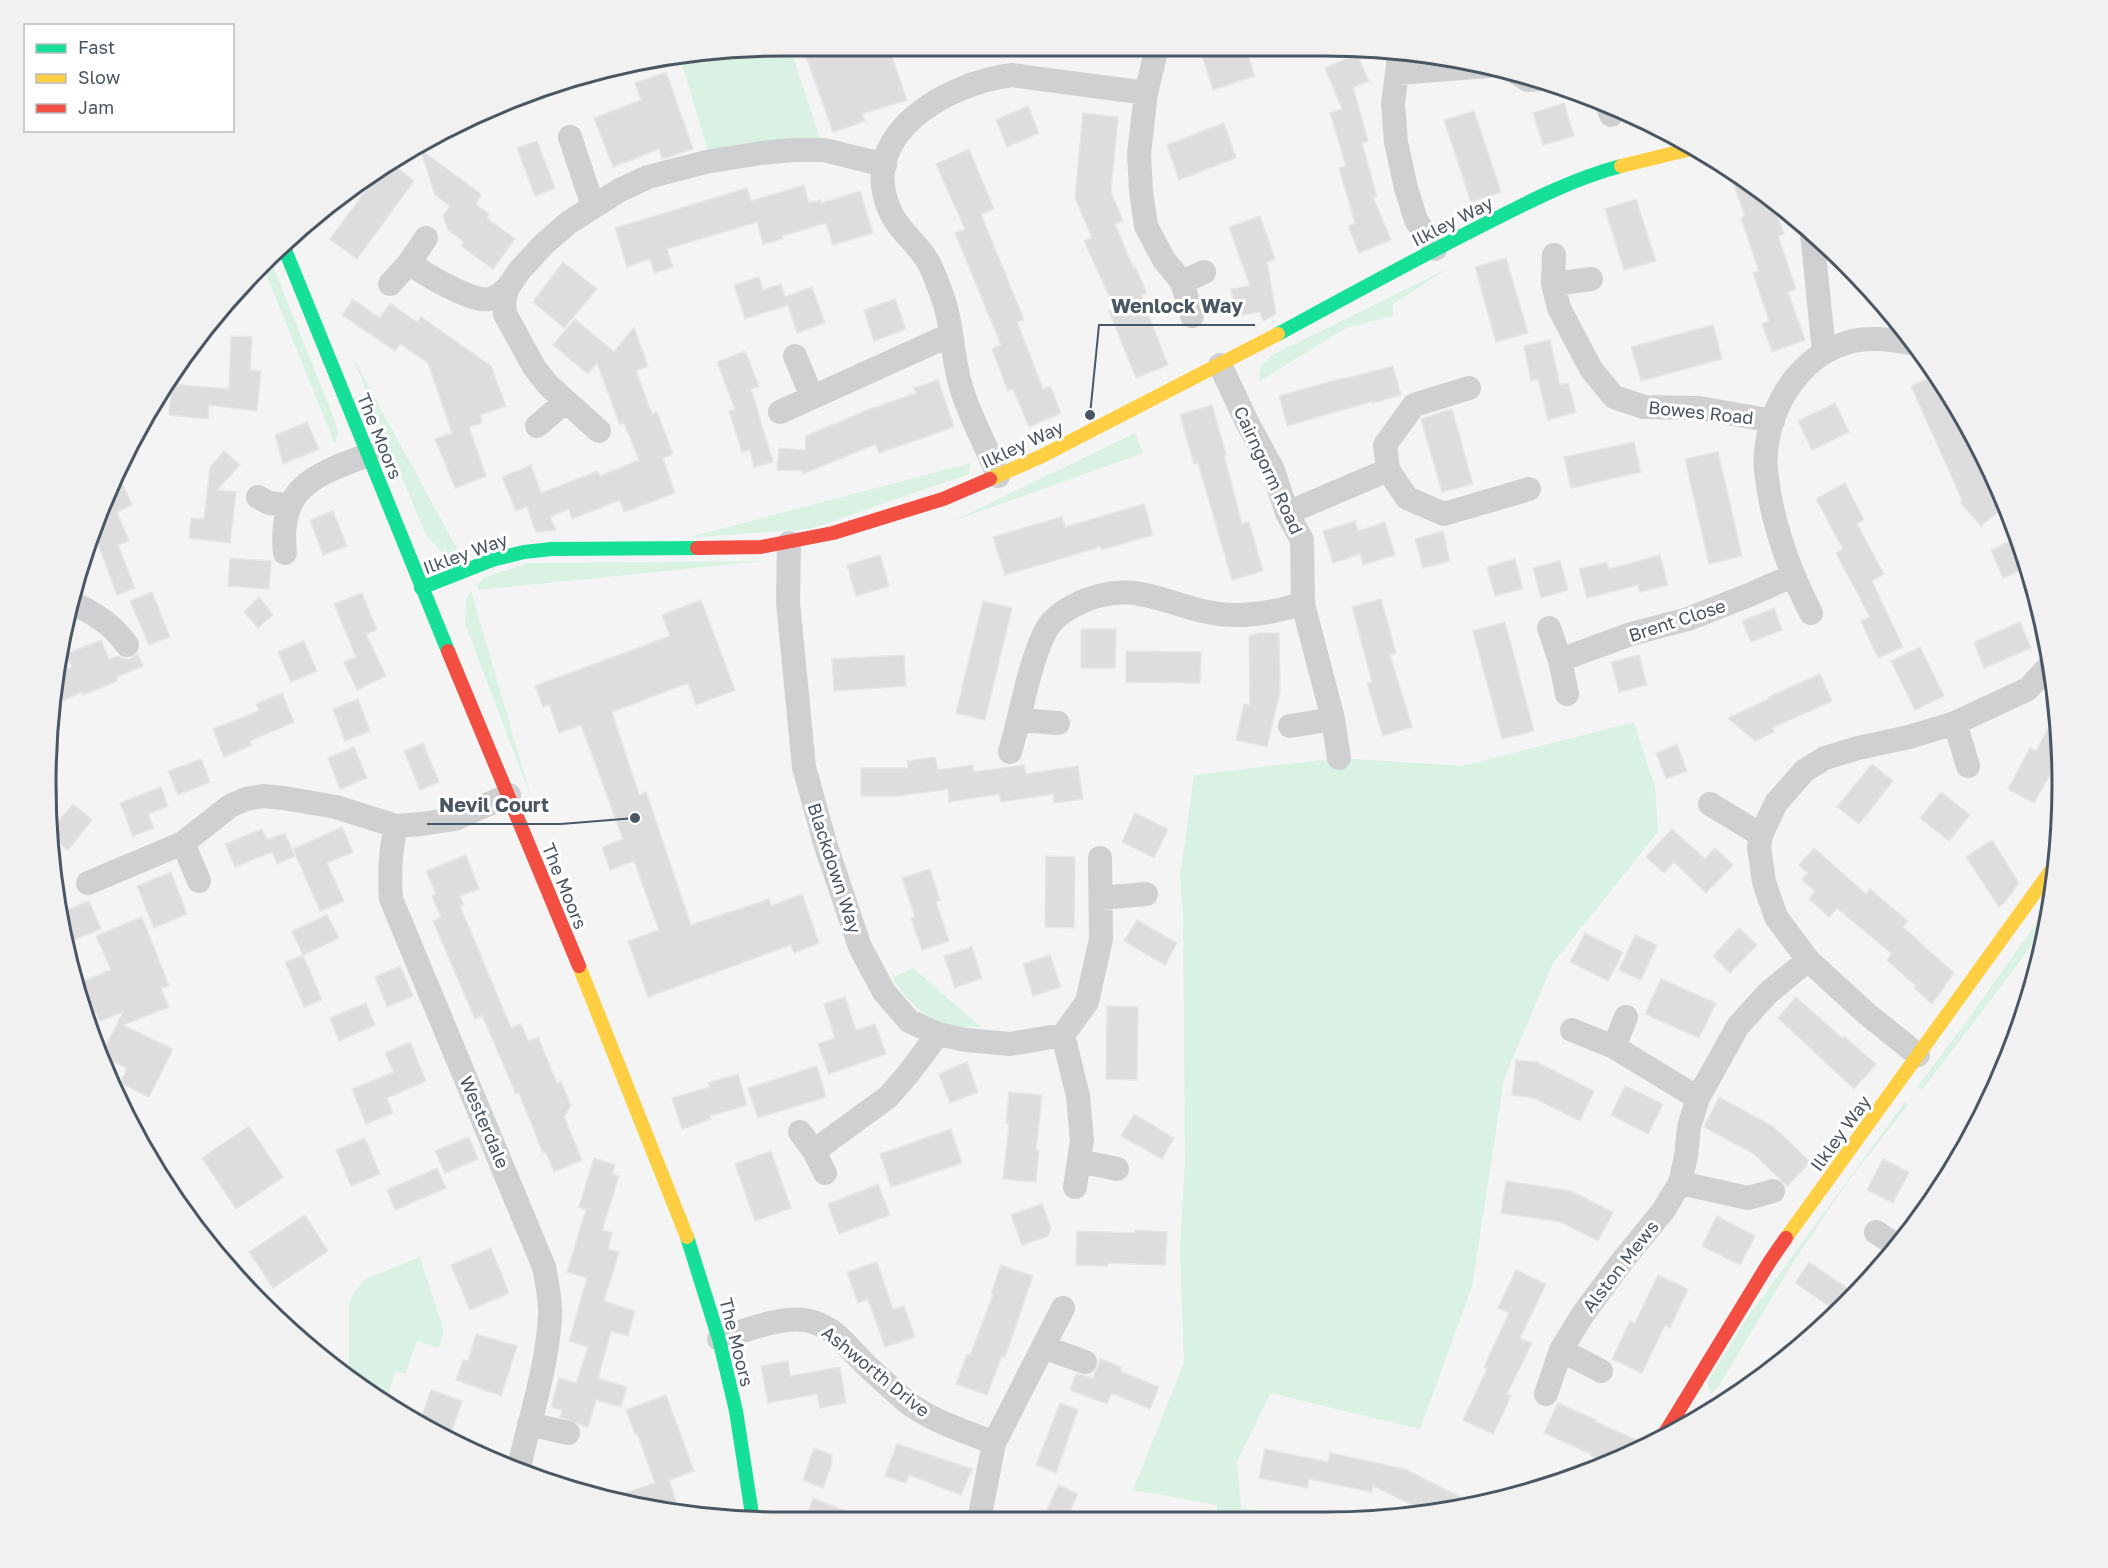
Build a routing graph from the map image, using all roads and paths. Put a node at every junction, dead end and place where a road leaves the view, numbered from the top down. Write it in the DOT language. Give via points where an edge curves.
graph roads {
  1 [pos="1155,55"];
  2 [pos="1398,62"];
  3 [pos="1428,63"];
  4 [pos="1146,93"];
  5 [pos="570,137"];
  6 [pos="1684,151"];
  7 [pos="885,165"];
  8 [pos="593,206"];
  9 [pos="426,238"];
  10 [pos="1813,245"];
  11 [pos="1435,249"];
  12 [pos="286,253"];
  13 [pos="1554,255"];
  14 [pos="408,262"];
  15 [pos="1591,279"];
  16 [pos="390,284"];
  17 [pos="1553,285"];
  18 [pos="508,287"];
  19 [pos="1192,316"];
  20 [pos="950,335"];
  21 [pos="1902,342"];
  22 [pos="1824,352"];
  23 [pos="795,356"];
  24 [pos="1220,365"];
  25 [pos="1469,388"];
  26 [pos="812,397"];
  27 [pos="565,402"];
  28 [pos="780,412"];
  29 [pos="1773,421"];
  30 [pos="537,426"];
  31 [pos="599,431"];
  32 [pos="368,455"];
  33 [pos="1388,470"];
  34 [pos="998,476"];
  35 [pos="1529,489"];
  36 [pos="258,497"];
  37 [pos="288,505"];
  38 [pos="1287,513"];
  39 [pos="789,543"];
  40 [pos="285,553"];
  41 [pos="1792,576"];
  42 [pos="421,588"];
  43 [pos="1303,604"];
  44 [pos="78,605"];
  45 [pos="1811,613"];
  46 [pos="1548,628"];
  47 [pos="127,645"];
  48 [pos="1560,660"];
  49 [pos="2043,672"];
  50 [pos="1568,694"];
  51 [pos="1333,718"];
  52 [pos="1020,720"];
  53 [pos="1058,723"];
  54 [pos="1955,723"];
  55 [pos="1290,726"];
  56 [pos="1010,752"];
  57 [pos="1339,758"];
  58 [pos="1968,766"];
  59 [pos="509,795"];
  60 [pos="1710,804"];
  61 [pos="396,826"];
  62 [pos="1761,835"];
  63 [pos="183,843"];
  64 [pos="1100,858"];
  65 [pos="2046,877"];
  66 [pos="199,881"];
  67 [pos="88,883"];
  68 [pos="1146,894"];
  69 [pos="1101,898"];
  70 [pos="1808,960"];
  71 [pos="1626,1017"];
  72 [pos="1572,1030"];
  73 [pos="938,1034"];
  74 [pos="1063,1035"];
  75 [pos="1614,1047"];
  76 [pos="1918,1055"];
  77 [pos="1698,1098"];
  78 [pos="1079,1161"];
  79 [pos="1117,1169"];
  80 [pos="825,1173"];
  81 [pos="1680,1183"];
  82 [pos="1075,1187"];
  83 [pos="1773,1191"];
  84 [pos="1876,1232"];
  85 [pos="1890,1241"];
  86 [pos="1063,1308"];
  87 [pos="719,1339"];
  88 [pos="1043,1347"];
  89 [pos="1561,1350"];
  90 [pos="1084,1362"];
  91 [pos="1601,1371"];
  92 [pos="1546,1394"];
  93 [pos="1673,1423"];
  94 [pos="529,1424"];
  95 [pos="568,1433"];
  96 [pos="994,1443"];
  97 [pos="520,1463"];
  98 [pos="752,1511"];
  99 [pos="980,1512"];
  1 -- 4 [label="street"];
  2 -- 3 [label="street"];
  2 -- 11 [label="street" via="1393,104 1395,133 1416,220"];
  4 -- 7 [label="street" via="1012,75 989,79 939,98 914,115 889,149"];
  4 -- 19 [label="street" via="1138,154 1146,226 1164,260 1193,277"];
  5 -- 8 [label="street"];
  6 -- 11 [label="street, Ilkley Way" via="1570,183"];
  7 -- 8 [label="street" via="824,150 762,153 648,177"];
  7 -- 20 [label="street" via="886,200 901,229 932,267 944,300"];
  8 -- 18 [label="street" via="544,244"];
  9 -- 14 [label="street"];
  10 -- 22 [label="street"];
  11 -- 24 [label="street, Ilkley Way"];
  12 -- 32 [label="street, The Moors"];
  13 -- 17 [label="street, Bowes Road"];
  14 -- 16 [label="street"];
  14 -- 18 [label="street" via="430,278 482,300 496,297"];
  15 -- 17 [label="street"];
  17 -- 29 [label="street, Bowes Road" via="1559,308 1591,369 1614,396 1644,406 1700,408"];
  18 -- 27 [label="street" via="504,308 508,323 534,367"];
  20 -- 26 [label="street"];
  20 -- 34 [label="street" via="961,389"];
  21 -- 22 [label="street" via="1853,340"];
  22 -- 29 [label="street" via="1800,371 1780,401"];
  23 -- 26 [label="street"];
  24 -- 34 [label="street, Ilkley Way"];
  24 -- 38 [label="street, Cairngorm Road" via="1273,470"];
  25 -- 33 [label="street" via="1414,405 1385,446"];
  26 -- 28 [label="street"];
  27 -- 30 [label="street"];
  27 -- 31 [label="street"];
  29 -- 41 [label="street" via="1766,444 1766,469 1779,537"];
  32 -- 37 [label="street" via="324,472 304,486"];
  32 -- 42 [label="street, The Moors"];
  33 -- 35 [label="street" via="1407,498 1444,514"];
  33 -- 38 [label="street"];
  34 -- 39 [label="street, Ilkley Way" via="891,516"];
  36 -- 37 [label="street"];
  37 -- 40 [label="street" via="284,519"];
  38 -- 43 [label="street, Cairngorm Road" via="1302,540"];
  39 -- 42 [label="street, Ilkley Way" via="725,549 524,552 492,560"];
  39 -- 73 [label="street, Blackdown Way" via="788,602 804,767 825,843 860,947 884,992 909,1021"];
  41 -- 45 [label="street"];
  41 -- 48 [label="street, Brent Close" via="1688,619 1631,634"];
  42 -- 59 [label="street, The Moors"];
  43 -- 51 [label="street, Cairngorm Road"];
  43 -- 52 [label="street" via="1271,613 1231,615 1197,610 1145,593 1113,592 1084,600 1062,612 1045,631"];
  44 -- 47 [label="street" via="103,619"];
  46 -- 48 [label="street"];
  48 -- 50 [label="street"];
  49 -- 54 [label="street" via="2028,689"];
  51 -- 55 [label="street"];
  51 -- 57 [label="street, Cairngorm Road"];
  52 -- 53 [label="street"];
  52 -- 56 [label="street"];
  54 -- 58 [label="street"];
  54 -- 62 [label="street" via="1825,758 1804,771 1776,803"];
  59 -- 61 [label="street" via="454,819"];
  59 -- 87 [label="street, The Moors" via="676,1206"];
  60 -- 62 [label="street"];
  61 -- 63 [label="street" via="336,807 263,796 230,806"];
  61 -- 94 [label="street, Westerdale" via="390,853 392,899 544,1267 550,1316 540,1385"];
  62 -- 70 [label="street" via="1764,882 1776,917"];
  63 -- 66 [label="street"];
  63 -- 67 [label="street"];
  64 -- 69 [label="street"];
  65 -- 76 [label="street, Ilkley Way"];
  68 -- 69 [label="street"];
  69 -- 74 [label="street" via="1101,939 1087,1002"];
  70 -- 76 [label="street"];
  70 -- 77 [label="street, Alston Mews" via="1768,993 1738,1026"];
  71 -- 75 [label="street"];
  72 -- 75 [label="street"];
  73 -- 74 [label="street, Blackdown Way" via="1010,1044"];
  73 -- 80 [label="street" via="888,1097 807,1141"];
  74 -- 78 [label="street" via="1078,1096 1082,1140"];
  75 -- 77 [label="street"];
  76 -- 93 [label="street, Ilkley Way" via="1770,1261"];
  77 -- 81 [label="street, Alston Mews"];
  78 -- 79 [label="street"];
  78 -- 82 [label="street"];
  81 -- 83 [label="street" via="1748,1198"];
  81 -- 89 [label="street, Alston Mews"];
  84 -- 85 [label="street"];
  86 -- 88 [label="street"];
  87 -- 96 [label="street, Ashworth Drive" via="783,1320 812,1321 843,1340 864,1364 909,1402 936,1420"];
  87 -- 98 [label="street, The Moors" via="736,1411"];
  88 -- 90 [label="street"];
  88 -- 96 [label="street"];
  89 -- 91 [label="street"];
  89 -- 92 [label="street, Alston Mews"];
  94 -- 95 [label="street"];
  94 -- 97 [label="street, Westerdale"];
  96 -- 99 [label="street"];
}
